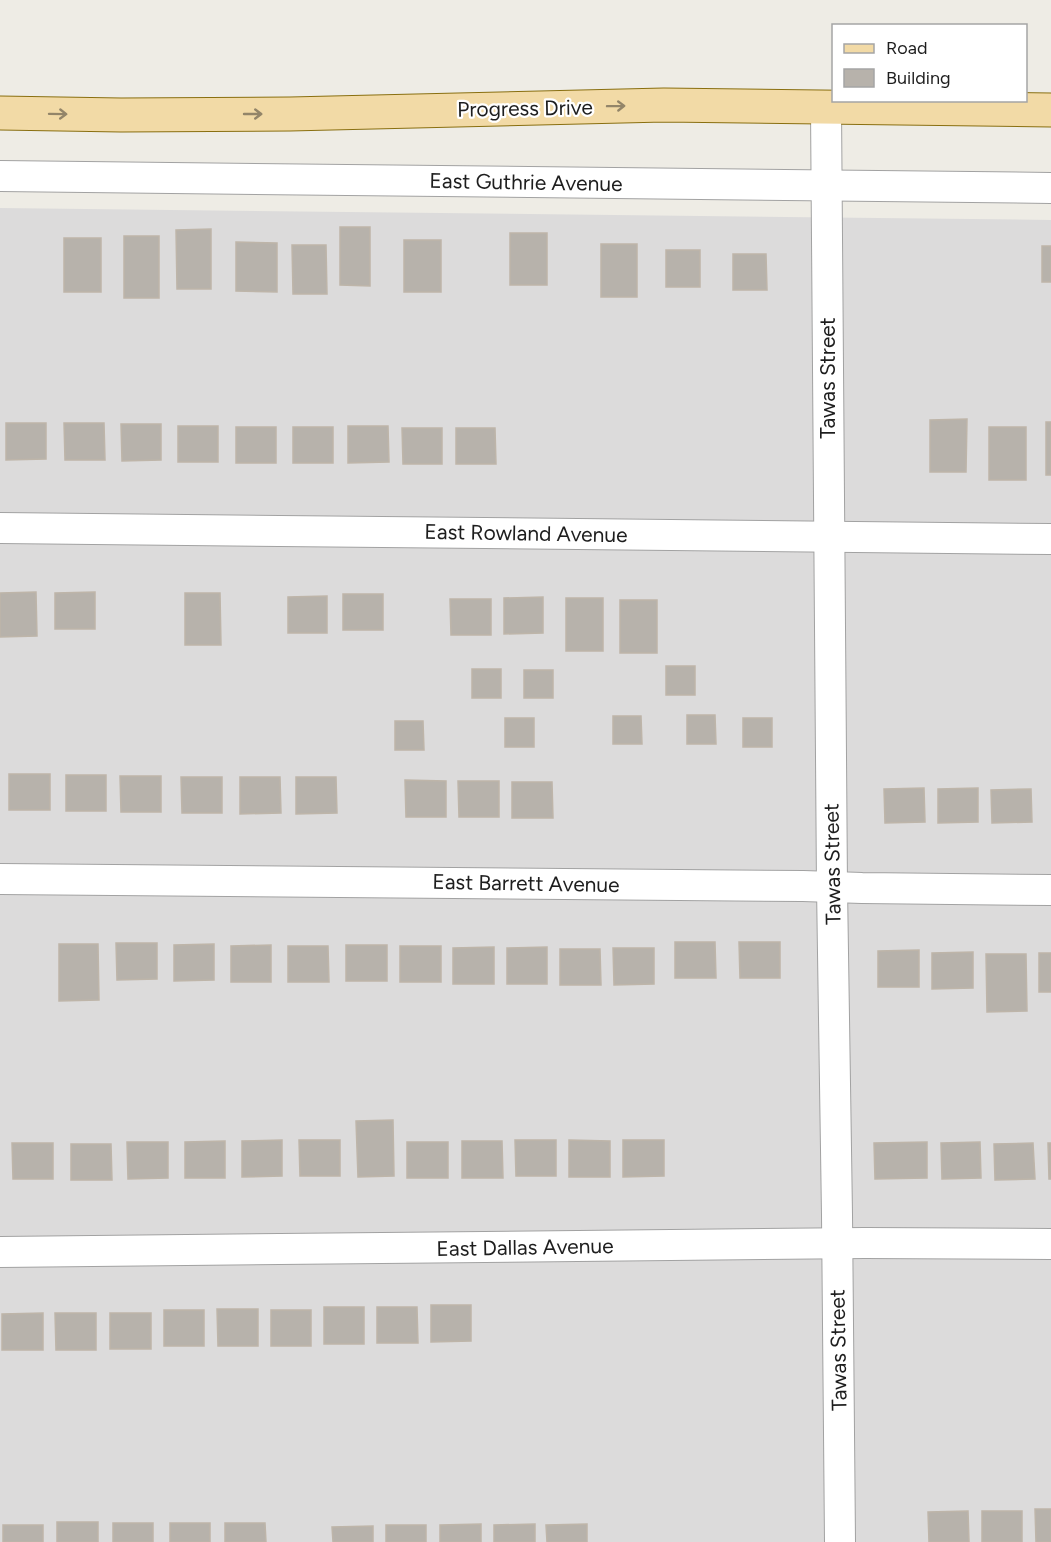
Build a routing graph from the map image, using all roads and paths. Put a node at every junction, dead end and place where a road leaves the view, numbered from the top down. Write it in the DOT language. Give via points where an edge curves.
graph roads {
  1 [pos="826,108"];
  2 [pos="1051,110"];
  3 [pos="0,113"];
  4 [pos="0,176"];
  5 [pos="825,185"];
  6 [pos="1051,188"];
  7 [pos="0,528"];
  8 [pos="829,536"];
  9 [pos="1051,539"];
  10 [pos="0,879"];
  11 [pos="832,887"];
  12 [pos="1051,890"];
  13 [pos="837,1244"];
  14 [pos="1051,1244"];
  15 [pos="0,1252"];
  16 [pos="840,1542"];
  1 -- 2 [label="main road, Progress Drive"];
  3 -- 1 [label="main road, Progress Drive, one-way" via="279,114 664,105"];
  1 -- 5 [label="street, Tawas Street"];
  4 -- 5 [label="street, East Guthrie Avenue"];
  5 -- 6 [label="street, East Guthrie Avenue"];
  5 -- 8 [label="street, Tawas Street"];
  7 -- 8 [label="street, East Rowland Avenue"];
  8 -- 9 [label="street, East Rowland Avenue"];
  8 -- 11 [label="street, Tawas Street"];
  10 -- 11 [label="street, East Barrett Avenue"];
  11 -- 12 [label="street, East Barrett Avenue"];
  11 -- 13 [label="street, Tawas Street"];
  13 -- 14 [label="street, East Dallas Avenue"];
  13 -- 15 [label="street, East Dallas Avenue"];
  13 -- 16 [label="street, Tawas Street"];
}
